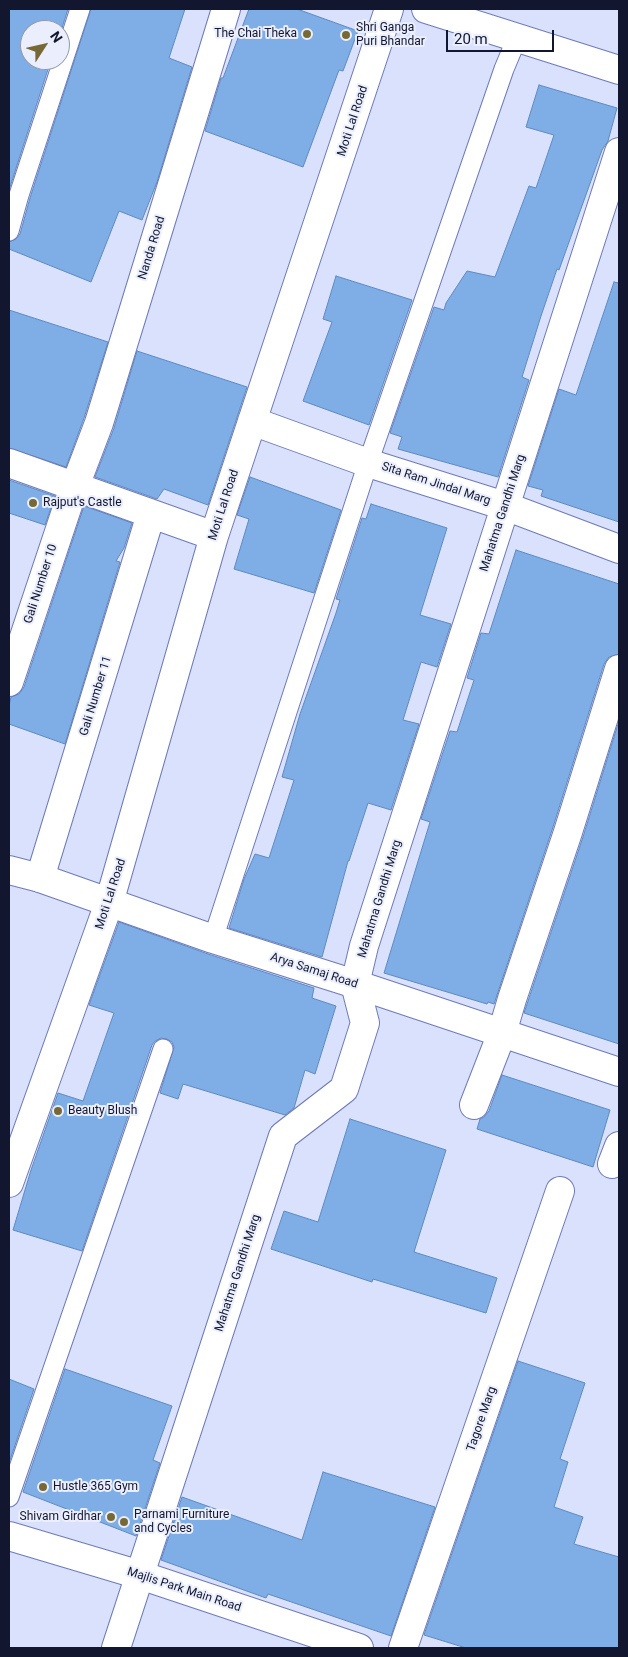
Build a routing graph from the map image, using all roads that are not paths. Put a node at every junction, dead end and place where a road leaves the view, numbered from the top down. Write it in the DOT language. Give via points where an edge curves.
graph roads {
  1 [pos="80,9"];
  2 [pos="226,9"];
  3 [pos="389,9"];
  4 [pos="426,9"];
  5 [pos="516,38"];
  6 [pos="619,70"];
  7 [pos="619,152"];
  8 [pos="9,231"];
  9 [pos="252,421"];
  10 [pos="9,463"];
  11 [pos="368,463"];
  12 [pos="74,486"];
  13 [pos="505,506"];
  14 [pos="151,514"];
  15 [pos="214,536"];
  16 [pos="619,549"];
  17 [pos="619,669"];
  18 [pos="9,682"];
  19 [pos="9,870"];
  20 [pos="40,878"];
  21 [pos="109,903"];
  22 [pos="213,939"];
  23 [pos="355,984"];
  24 [pos="502,1033"];
  25 [pos="163,1049"];
  26 [pos="619,1072"];
  27 [pos="474,1105"];
  28 [pos="16,1140"];
  29 [pos="9,1183"];
  30 [pos="560,1191"];
  31 [pos="9,1497"];
  32 [pos="9,1536"];
  33 [pos="140,1575"];
  34 [pos="116,1648"];
  35 [pos="359,1648"];
  36 [pos="403,1648"];
  1 -- 8 [label="lane"];
  2 -- 12 [label="street, Nanda Road" via="99,423"];
  3 -- 9 [label="street, Moti Lal Road"];
  4 -- 5 [label="street"];
  5 -- 6 [label="street"];
  5 -- 11 [label="lane"];
  7 -- 13 [label="street, Mahatma Gandhi Marg"];
  9 -- 11 [label="street, Sita Ram Jindal Marg"];
  9 -- 15 [label="street, Moti Lal Road"];
  10 -- 12 [label="street"];
  11 -- 13 [label="street, Sita Ram Jindal Marg"];
  11 -- 22 [label="lane"];
  12 -- 14 [label="street"];
  12 -- 18 [label="street, Gali Number 10"];
  13 -- 16 [label="street, Sita Ram Jindal Marg"];
  13 -- 23 [label="street, Mahatma Gandhi Marg" via="364,946"];
  14 -- 15 [label="street"];
  14 -- 20 [label="street, Gali Number 11"];
  15 -- 21 [label="street, Moti Lal Road"];
  17 -- 24 [label="street"];
  19 -- 20 [label="street, Arya Samaj Road"];
  20 -- 21 [label="street, Arya Samaj Road"];
  21 -- 22 [label="street, Arya Samaj Road"];
  21 -- 28 [label="street, Moti Lal Road" via="72,1006"];
  22 -- 23 [label="street, Arya Samaj Road"];
  23 -- 24 [label="street, Arya Samaj Road"];
  23 -- 33 [label="street, Mahatma Gandhi Marg" via="365,1023 344,1089 283,1136"];
  24 -- 26 [label="street, Arya Samaj Road"];
  24 -- 27 [label="street"];
  25 -- 31 [label="lane"];
  28 -- 29 [label="street, Moti Lal Road"];
  30 -- 36 [label="street, Tagore Marg"];
  32 -- 33 [label="street, Majlis Park Main Road"];
  33 -- 34 [label="street, Mahatma Gandhi Marg"];
  33 -- 35 [label="street, Majlis Park Main Road"];
}
